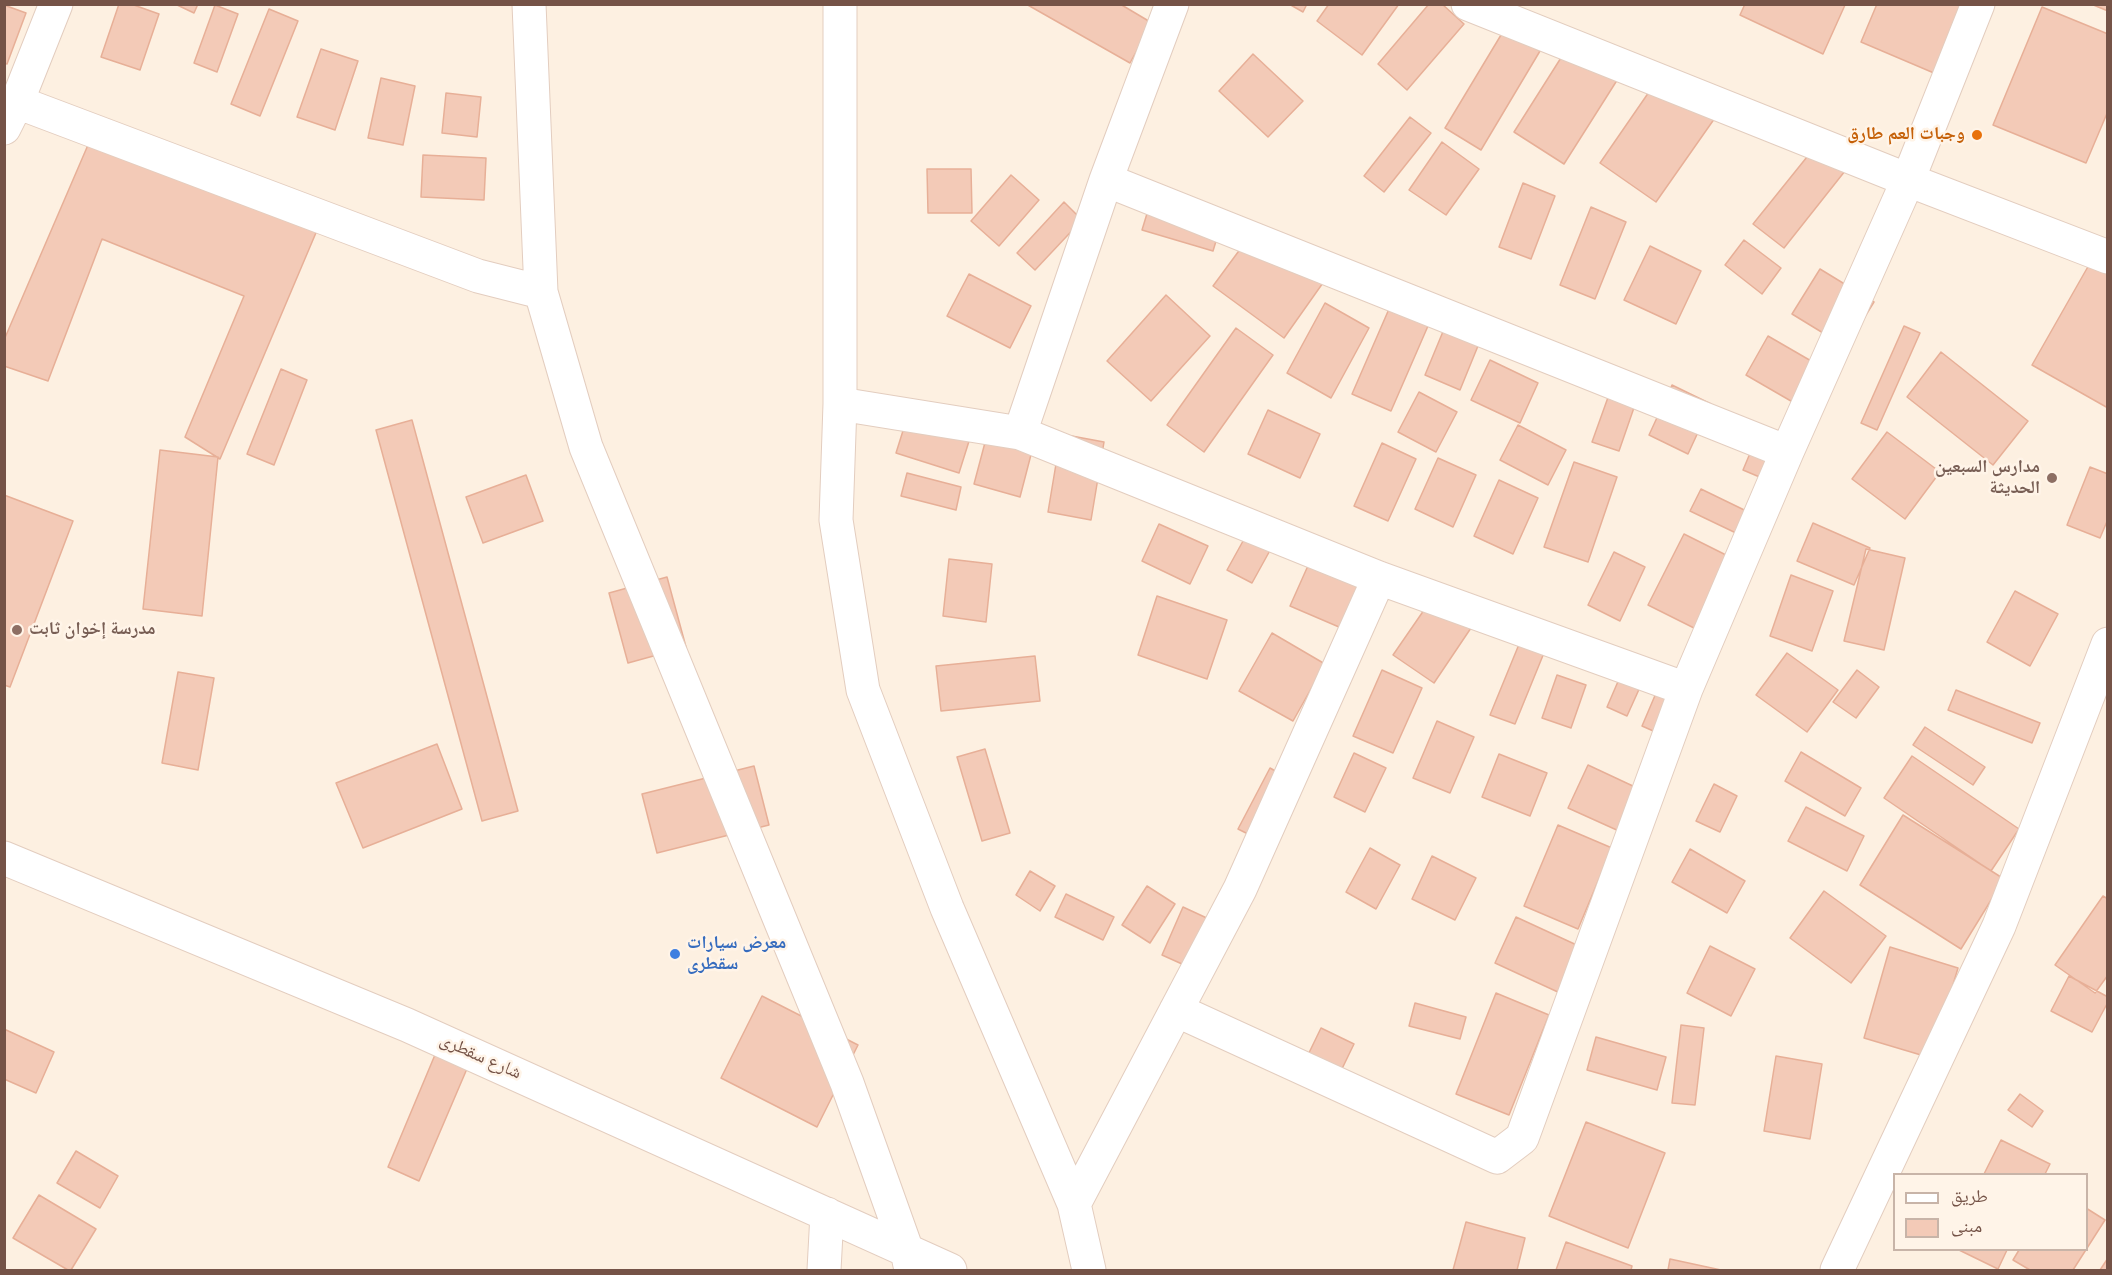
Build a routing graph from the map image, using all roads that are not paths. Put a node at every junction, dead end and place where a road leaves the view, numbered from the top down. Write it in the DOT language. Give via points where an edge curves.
graph roads {
  1 [pos="56,4"];
  2 [pos="529,4"];
  3 [pos="840,4"];
  4 [pos="1172,4"];
  5 [pos="1468,4"];
  6 [pos="1977,4"];
  7 [pos="11,115"];
  8 [pos="1106,180"];
  9 [pos="1908,180"];
  10 [pos="2108,257"];
  11 [pos="542,292"];
  12 [pos="840,404"];
  13 [pos="1020,432"];
  14 [pos="1787,452"];
  15 [pos="1379,578"];
  16 [pos="2108,644"];
  17 [pos="1686,689"];
  18 [pos="4,858"];
  19 [pos="1176,1010"];
  20 [pos="1074,1204"];
  21 [pos="827,1214"];
  22 [pos="909,1261"];
  23 [pos="824,1270"];
  24 [pos="950,1270"];
  25 [pos="1089,1270"];
  26 [pos="1837,1270"];
  1 -- 7 [label="street"];
  2 -- 11 [label="street"];
  3 -- 12 [label="street"];
  4 -- 8 [label="street"];
  5 -- 9 [label="street"];
  6 -- 9 [label="street"];
  7 -- 11 [label="street" via="478,276"];
  8 -- 13 [label="street"];
  8 -- 14 [label="street"];
  9 -- 10 [label="street"];
  9 -- 14 [label="street"];
  11 -- 22 [label="street" via="586,447 847,1083"];
  12 -- 13 [label="street"];
  12 -- 20 [label="street" via="836,520 863,690 947,908"];
  13 -- 15 [label="street"];
  14 -- 17 [label="street"];
  15 -- 17 [label="street"];
  15 -- 19 [label="street" via="1240,889"];
  16 -- 26 [label="street" via="1999,926"];
  17 -- 19 [label="street" via="1522,1138 1497,1157"];
  18 -- 21 [label="street, شارع سقطرى" via="407,1025"];
  19 -- 20 [label="street"];
  20 -- 25 [label="street"];
  21 -- 22 [label="street, شارع سقطرى"];
  21 -- 23 [label="street"];
  22 -- 24 [label="street, شارع سقطرى"];
}
